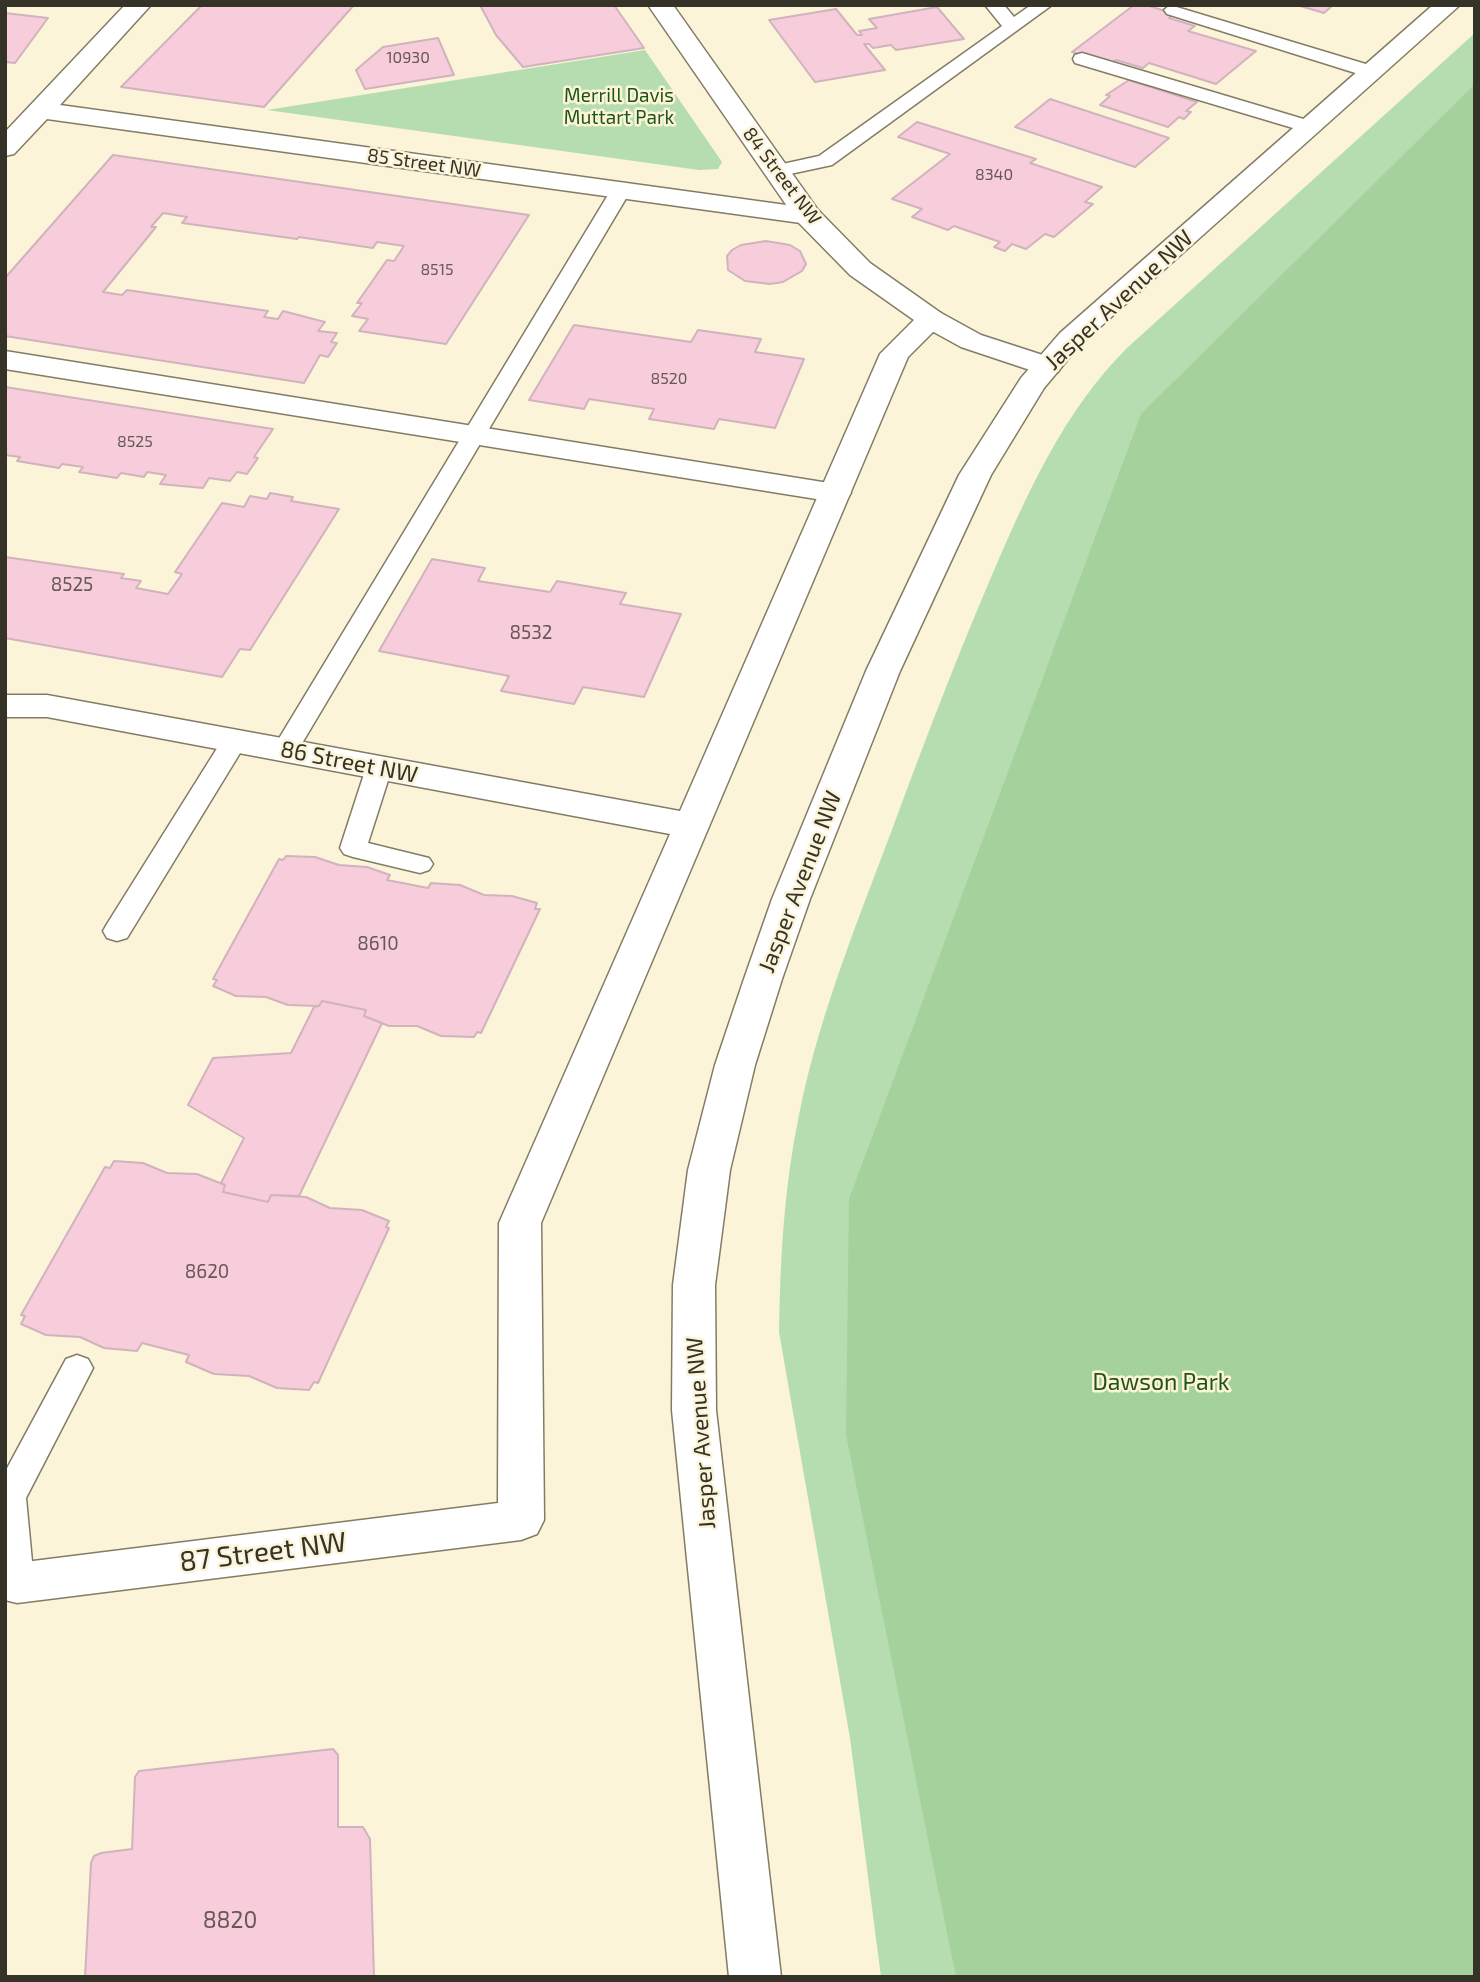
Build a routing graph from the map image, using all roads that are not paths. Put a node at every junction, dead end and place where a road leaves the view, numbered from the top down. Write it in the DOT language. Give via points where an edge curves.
graph roads {
  1 [pos="139,5"];
  2 [pos="660,5"];
  3 [pos="993,5"];
  4 [pos="1043,5"];
  5 [pos="1448,5"];
  6 [pos="1173,10"];
  7 [pos="1013,27"];
  8 [pos="1082,59"];
  9 [pos="1372,72"];
  10 [pos="41,110"];
  11 [pos="1310,127"];
  12 [pos="5,148"];
  13 [pos="776,171"];
  14 [pos="621,190"];
  15 [pos="808,216"];
  16 [pos="931,319"];
  17 [pos="5,360"];
  18 [pos="1047,366"];
  19 [pos="475,436"];
  20 [pos="835,494"];
  21 [pos="5,706"];
  22 [pos="235,740"];
  23 [pos="285,750"];
  24 [pos="379,768"];
  25 [pos="692,826"];
  26 [pos="420,863"];
  27 [pos="117,930"];
  28 [pos="78,1368"];
  29 [pos="9,1590"];
  30 [pos="755,1977"];
  1 -- 10 [label="street"];
  2 -- 13 [label="street, 84 Street NW"];
  3 -- 7 [label="lane"];
  4 -- 7 [label="lane"];
  5 -- 9 [label="street, Jasper Avenue NW"];
  6 -- 9 [label="lane"];
  7 -- 13 [label="lane" via="825,161"];
  8 -- 11 [label="lane"];
  9 -- 11 [label="street, Jasper Avenue NW"];
  10 -- 12 [label="street"];
  10 -- 14 [label="street, 85 Street NW"];
  11 -- 18 [label="street, Jasper Avenue NW" via="1070,339"];
  13 -- 15 [label="street, 84 Street NW"];
  14 -- 15 [label="street, 85 Street NW"];
  14 -- 19 [label="lane"];
  15 -- 16 [label="street, 84 Street NW" via="860,269"];
  16 -- 18 [label="street, 84 Street NW" via="971,341"];
  16 -- 20 [label="street" via="895,354"];
  17 -- 19 [label="street"];
  18 -- 30 [label="street, Jasper Avenue NW" via="975,475 883,671 762,979 709,1170 694,1285 694,1410"];
  19 -- 20 [label="street"];
  19 -- 23 [label="lane"];
  20 -- 25 [label="street"];
  21 -- 22 [label="street, 86 Street NW" via="47,706"];
  22 -- 23 [label="street, 86 Street NW"];
  22 -- 27 [label="lane"];
  23 -- 24 [label="street, 86 Street NW"];
  24 -- 25 [label="street, 86 Street NW"];
  24 -- 26 [label="lane" via="354,848"];
  25 -- 29 [label="street, 87 Street NW" via="520,1223 521,1520"];
  28 -- 29 [label="lane" via="9,1497"];
}
